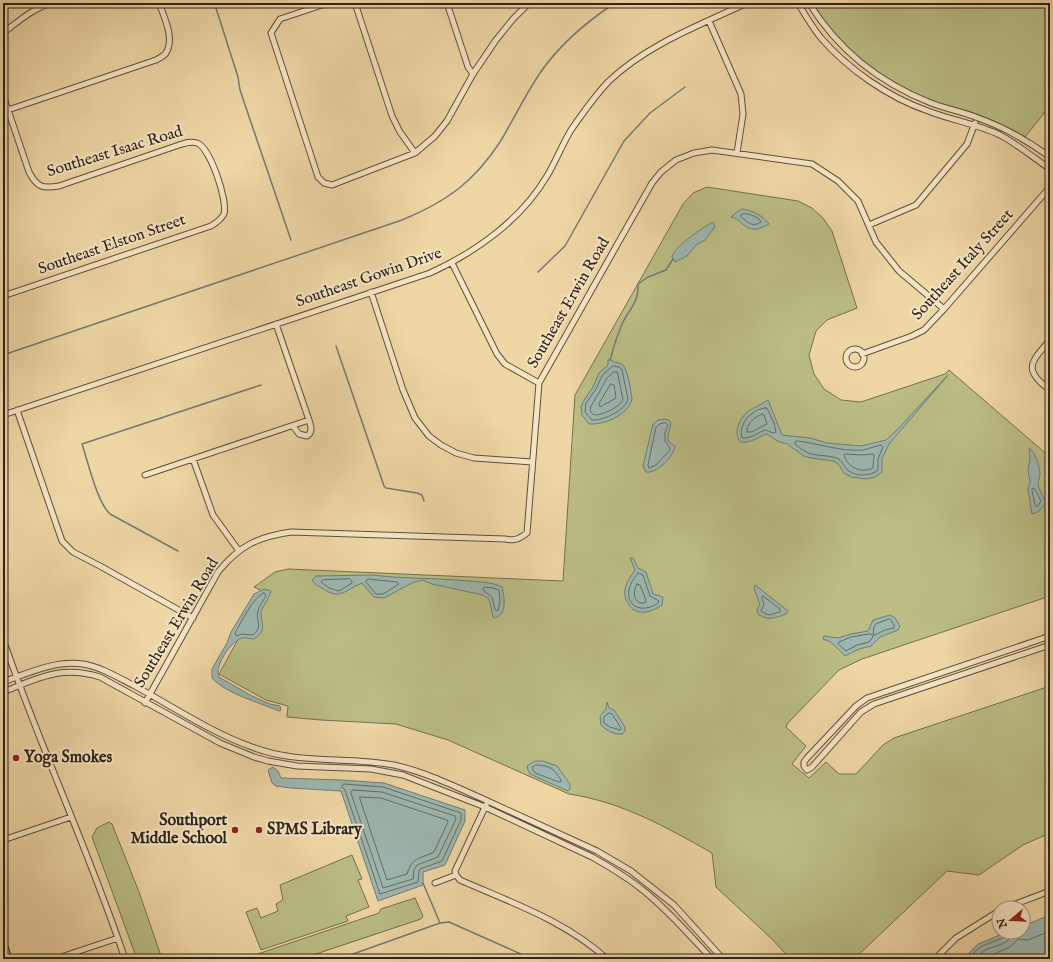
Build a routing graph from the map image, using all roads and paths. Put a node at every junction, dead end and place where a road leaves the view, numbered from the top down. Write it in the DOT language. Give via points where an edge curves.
graph roads {
  1 [pos="51,3"];
  2 [pos="159,3"];
  3 [pos="328,3"];
  4 [pos="355,3"];
  5 [pos="446,3"];
  6 [pos="529,3"];
  7 [pos="747,3"];
  8 [pos="798,3"];
  9 [pos="809,3"];
  10 [pos="709,20"];
  11 [pos="3,33"];
  12 [pos="838,42"];
  13 [pos="831,48"];
  14 [pos="473,74"];
  15 [pos="903,90"];
  16 [pos="3,95"];
  17 [pos="900,98"];
  18 [pos="8,110"];
  19 [pos="977,117"];
  20 [pos="974,125"];
  21 [pos="415,153"];
  22 [pos="737,153"];
  23 [pos="1050,157"];
  24 [pos="1050,169"];
  25 [pos="1050,187"];
  26 [pos="224,212"];
  27 [pos="869,224"];
  28 [pos="452,263"];
  29 [pos="371,292"];
  30 [pos="3,296"];
  31 [pos="944,309"];
  32 [pos="276,324"];
  33 [pos="1050,340"];
  34 [pos="862,354"];
  35 [pos="539,383"];
  36 [pos="1050,390"];
  37 [pos="17,410"];
  38 [pos="3,415"];
  39 [pos="309,420"];
  40 [pos="293,426"];
  41 [pos="193,459"];
  42 [pos="532,462"];
  43 [pos="144,475"];
  44 [pos="239,550"];
  45 [pos="193,618"];
  46 [pos="1050,636"];
  47 [pos="3,639"];
  48 [pos="1050,645"];
  49 [pos="990,656"];
  50 [pos="994,664"];
  51 [pos="16,677"];
  52 [pos="3,682"];
  53 [pos="19,686"];
  54 [pos="897,687"];
  55 [pos="3,692"];
  56 [pos="150,694"];
  57 [pos="901,694"];
  58 [pos="145,703"];
  59 [pos="223,736"];
  60 [pos="220,743"];
  61 [pos="305,758"];
  62 [pos="394,765"];
  63 [pos="305,767"];
  64 [pos="392,773"];
  65 [pos="488,801"];
  66 [pos="485,808"];
  67 [pos="71,817"];
  68 [pos="556,832"];
  69 [pos="553,839"];
  70 [pos="3,840"];
  71 [pos="631,871"];
  72 [pos="456,875"];
  73 [pos="626,878"];
  74 [pos="435,883"];
  75 [pos="1050,891"];
  76 [pos="1026,900"];
  77 [pos="991,916"];
  78 [pos="702,936"];
  79 [pos="118,938"];
  80 [pos="696,941"];
  81 [pos="3,944"];
  82 [pos="605,958"];
  83 [pos="8,959"];
  84 [pos="55,959"];
  85 [pos="125,959"];
  86 [pos="712,959"];
  87 [pos="723,959"];
  88 [pos="935,959"];
  1 -- 11 [label="street" via="30,13"];
  2 -- 18 [label="street" via="169,33 170,46 166,54 156,60"];
  3 -- 21 [label="street" via="280,19 271,33 318,177 324,183 332,185"];
  4 -- 21 [label="street" via="392,116"];
  5 -- 14 [label="street" via="468,67"];
  6 -- 14 [label="street" via="496,40"];
  7 -- 10 [label="street, Southeast Gowin Drive"];
  8 -- 13 [label="street" via="814,29"];
  9 -- 12 [label="street" via="819,20"];
  10 -- 22 [label="street" via="741,94 743,114"];
  10 -- 28 [label="street, Southeast Gowin Drive" via="660,44 608,82 571,131 532,198 486,241"];
  12 -- 13 [label="street"];
  12 -- 15 [label="street" via="872,73"];
  13 -- 17 [label="street" via="864,77"];
  14 -- 21 [label="street" via="447,121 435,136"];
  15 -- 17 [label="street"];
  15 -- 19 [label="street" via="940,107"];
  16 -- 18 [label="street, Southeast Isaac Road"];
  17 -- 20 [label="street" via="926,111"];
  18 -- 26 [label="street, Southeast Isaac Road" via="29,172 41,187 59,186 179,145 198,143 209,156 224,199"];
  19 -- 20 [label="street"];
  19 -- 23 [label="street" via="1008,131"];
  20 -- 24 [label="street" via="1000,135"];
  20 -- 27 [label="street" via="967,144 916,205"];
  22 -- 27 [label="street, Southeast Erwin Road" via="812,164 838,181 858,201"];
  22 -- 35 [label="street, Southeast Erwin Road" via="712,150 694,153 676,160 661,172 652,183"];
  25 -- 31 [label="street, Southeast Italy Street"];
  26 -- 30 [label="street, Southeast Elston Street" via="221,220 211,226"];
  27 -- 31 [label="street, Southeast Erwin Road" via="876,242 899,271"];
  28 -- 29 [label="street, Southeast Gowin Drive"];
  28 -- 35 [label="street" via="497,354 505,364"];
  29 -- 32 [label="street, Southeast Gowin Drive"];
  29 -- 42 [label="street" via="403,390 415,418 429,436 456,454 474,458"];
  31 -- 34 [label="street, Southeast Italy Street" via="924,330"];
  32 -- 37 [label="street, Southeast Gowin Drive"];
  32 -- 39 [label="street"];
  33 -- 36 [label="street" via="1034,358 1032,366 1033,375 1038,382"];
  35 -- 42 [label="street, Southeast Erwin Road"];
  37 -- 38 [label="street, Southeast Gowin Drive"];
  37 -- 45 [label="street" via="62,541 73,552"];
  39 -- 40 [label="street"];
  39 -- 40 [label="street" via="311,430 306,436 299,434"];
  40 -- 41 [label="street"];
  41 -- 43 [label="street"];
  41 -- 44 [label="street" via="213,515"];
  42 -- 44 [label="street, Southeast Erwin Road" via="527,533 516,540 291,532 271,535"];
  44 -- 45 [label="street, Southeast Erwin Road" via="218,572"];
  45 -- 56 [label="street, Southeast Erwin Road"];
  46 -- 49 [label="street"];
  47 -- 51 [label="street"];
  48 -- 50 [label="street"];
  49 -- 50 [label="street"];
  49 -- 54 [label="street"];
  50 -- 57 [label="street"];
  51 -- 52 [label="street"];
  51 -- 53 [label="street"];
  51 -- 56 [label="street" via="58,664 82,664 109,672"];
  53 -- 55 [label="street"];
  53 -- 58 [label="street" via="59,672 83,672 100,677"];
  53 -- 67 [label="street"];
  54 -- 57 [label="street"];
  54 -- 57 [label="street" via="861,701 807,758 803,764 805,769 812,767 861,712"];
  56 -- 58 [label="street, Southeast Erwin Road"];
  56 -- 59 [label="street"];
  58 -- 60 [label="street"];
  59 -- 60 [label="street"];
  59 -- 61 [label="street" via="267,753"];
  60 -- 63 [label="street" via="268,761"];
  61 -- 62 [label="street"];
  61 -- 63 [label="street"];
  62 -- 64 [label="street"];
  62 -- 65 [label="street" via="428,775"];
  63 -- 64 [label="street" via="371,769"];
  64 -- 66 [label="street"];
  65 -- 66 [label="street"];
  65 -- 68 [label="street"];
  66 -- 69 [label="street"];
  66 -- 72 [label="street" via="455,871"];
  67 -- 70 [label="street"];
  67 -- 79 [label="street"];
  68 -- 69 [label="street"];
  68 -- 71 [label="street" via="597,850"];
  69 -- 73 [label="street" via="592,857"];
  71 -- 73 [label="street"];
  71 -- 78 [label="street" via="674,905"];
  72 -- 74 [label="street"];
  72 -- 82 [label="street" via="460,880 562,926 586,941"];
  73 -- 80 [label="street" via="656,901"];
  75 -- 76 [label="street"];
  77 -- 88 [label="street" via="956,938"];
  78 -- 80 [label="street"];
  78 -- 87 [label="street"];
  79 -- 84 [label="street"];
  79 -- 85 [label="street"];
  80 -- 86 [label="street"];
  81 -- 83 [label="main road"];
}
